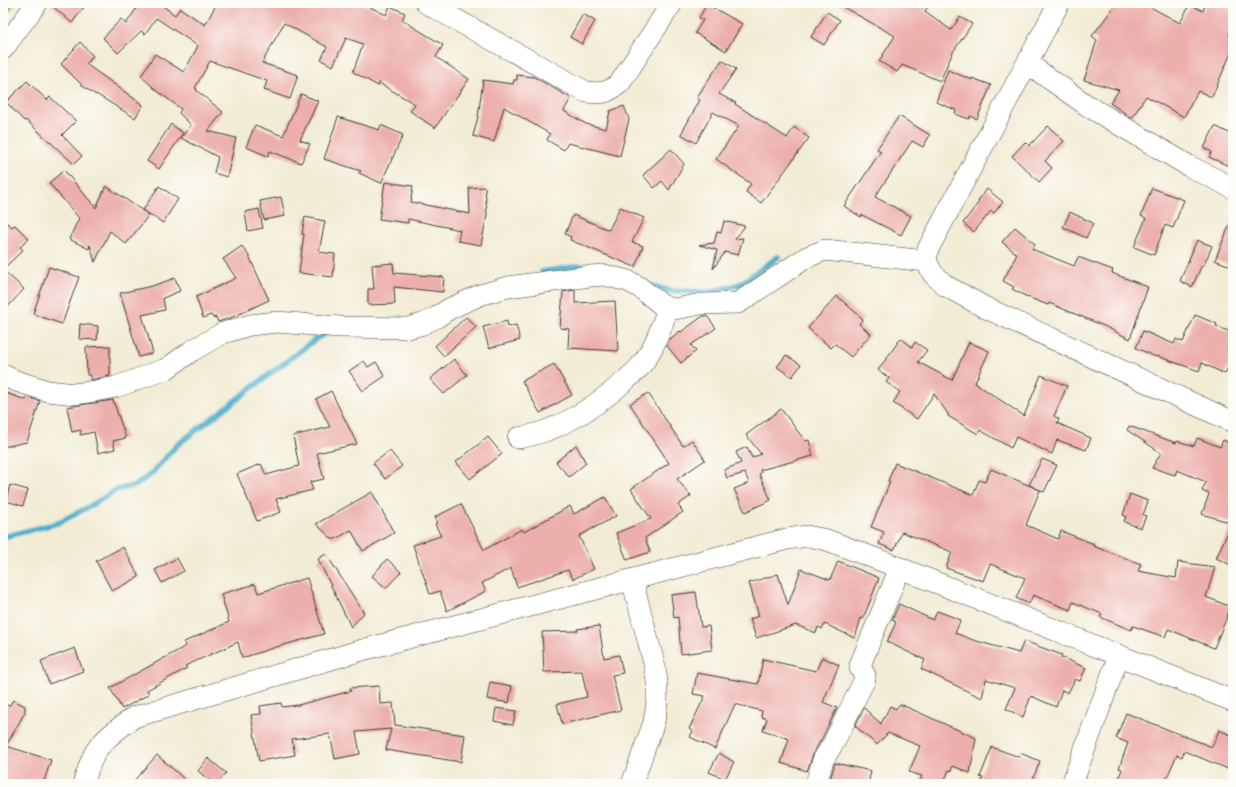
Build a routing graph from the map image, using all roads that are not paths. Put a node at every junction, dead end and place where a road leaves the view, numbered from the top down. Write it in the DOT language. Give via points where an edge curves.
graph roads {
  1 [pos="37,3"];
  2 [pos="426,3"];
  3 [pos="672,3"];
  4 [pos="1059,3"];
  5 [pos="3,49"];
  6 [pos="1027,63"];
  7 [pos="1233,188"];
  8 [pos="926,262"];
  9 [pos="668,308"];
  10 [pos="3,375"];
  11 [pos="1233,422"];
  12 [pos="518,438"];
  13 [pos="900,568"];
  14 [pos="632,580"];
  15 [pos="1119,655"];
  16 [pos="1233,701"];
  17 [pos="83,784"];
  18 [pos="632,784"];
  19 [pos="816,784"];
  20 [pos="1072,784"];
  1 -- 5 [label="street"];
  2 -- 3 [label="street" via="586,92 599,94 620,83"];
  4 -- 6 [label="street"];
  6 -- 7 [label="street" via="1088,106 1189,166"];
  6 -- 8 [label="street" via="928,249"];
  8 -- 9 [label="street" via="825,250 807,257 738,303"];
  8 -- 11 [label="street" via="933,274 946,286 986,308"];
  9 -- 10 [label="street" via="628,281 604,275 590,276 508,287 480,294 423,324 408,328 340,327 277,322 250,325 224,334 193,350 166,369 116,387 95,391 75,394 48,391"];
  9 -- 12 [label="street" via="654,346 642,365 611,394 571,420 534,436"];
  13 -- 14 [label="street" via="827,540 807,536"];
  13 -- 15 [label="street"];
  13 -- 19 [label="street" via="860,665 865,679 823,760"];
  14 -- 17 [label="street" via="366,649 134,717 109,736 97,750"];
  14 -- 18 [label="street" via="657,681 654,722"];
  15 -- 16 [label="street"];
  15 -- 20 [label="street"];
}
